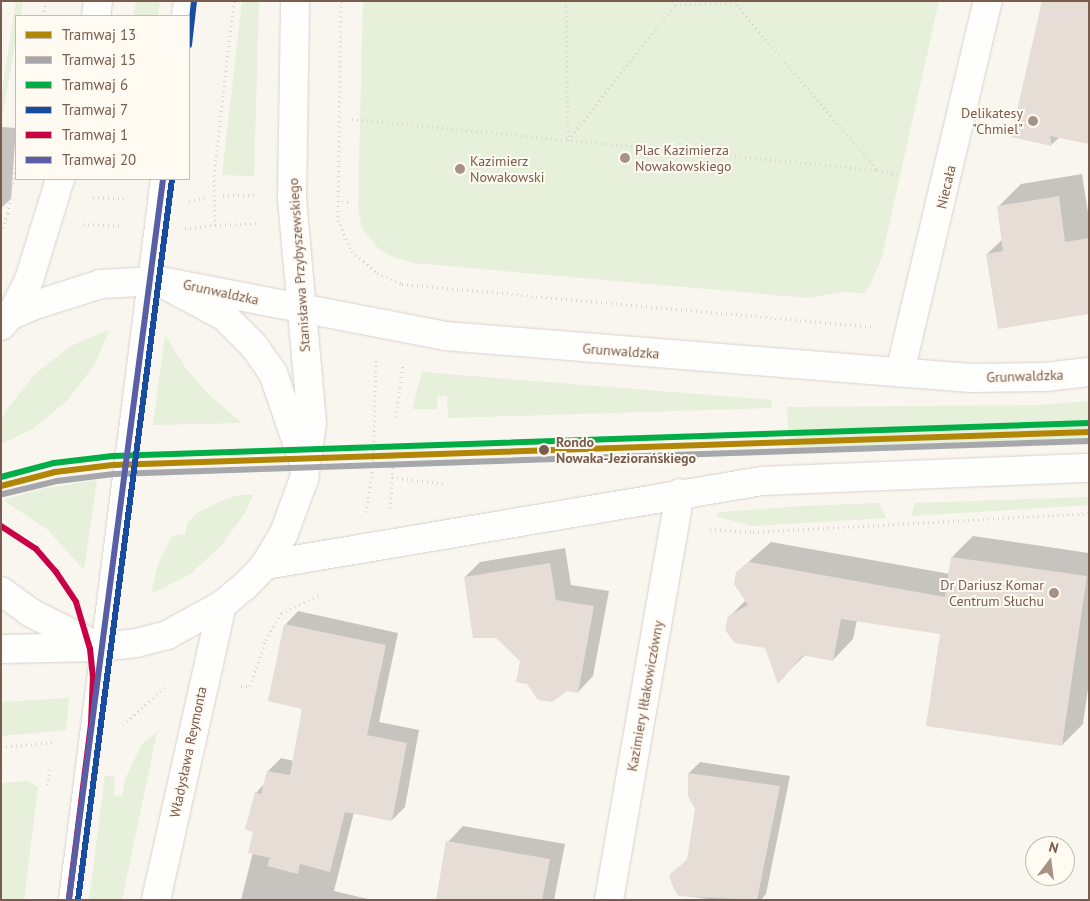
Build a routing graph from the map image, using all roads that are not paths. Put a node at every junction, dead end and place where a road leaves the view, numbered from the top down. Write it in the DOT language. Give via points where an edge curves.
graph roads {
  1 [pos="98,1"];
  2 [pos="183,1"];
  3 [pos="295,1"];
  4 [pos="988,1"];
  5 [pos="96,15"];
  6 [pos="181,15"];
  7 [pos="60,180"];
  8 [pos="160,180"];
  9 [pos="154,281"];
  10 [pos="302,310"];
  11 [pos="4,323"];
  12 [pos="900,372"];
  13 [pos="1089,372"];
  14 [pos="1089,468"];
  15 [pos="307,469"];
  16 [pos="680,493"];
  17 [pos="265,565"];
  18 [pos="1,591"];
  19 [pos="222,605"];
  20 [pos="99,647"];
  21 [pos="1,649"];
  22 [pos="68,900"];
  23 [pos="156,900"];
  24 [pos="609,900"];
  1 -- 5 [label="street"];
  2 -- 6 [label="lane"];
  3 -- 10 [label="street, Stanisława Przybyszewskiego" via="294,226"];
  4 -- 12 [label="street, Niecała"];
  7 -- 11 [label="street" via="29,280"];
  8 -- 9 [label="lane" via="154,227"];
  9 -- 10 [label="street, Grunwaldzka" via="191,284"];
  9 -- 11 [label="street, Grunwaldzka" via="101,284"];
  9 -- 15 [label="street" via="225,317 254,346 273,373"];
  9 -- 20 [label="lane"];
  10 -- 12 [label="street, Grunwaldzka" via="445,336"];
  10 -- 15 [label="street, Stanisława Przybyszewskiego" via="312,423"];
  12 -- 13 [label="street, Grunwaldzka" via="988,378"];
  14 -- 16 [label="street" via="762,481"];
  15 -- 17 [label="street, Stanisława Przybyszewskiego" via="298,503"];
  16 -- 17 [label="street"];
  16 -- 24 [label="street, Kazimiery Iłłakowiczówny"];
  17 -- 19 [label="street"];
  18 -- 20 [label="street" via="30,613"];
  19 -- 20 [label="street" via="167,635"];
  19 -- 23 [label="street, Władysława Reymonta"];
  20 -- 21 [label="street"];
  20 -- 22 [label="lane"];
}
